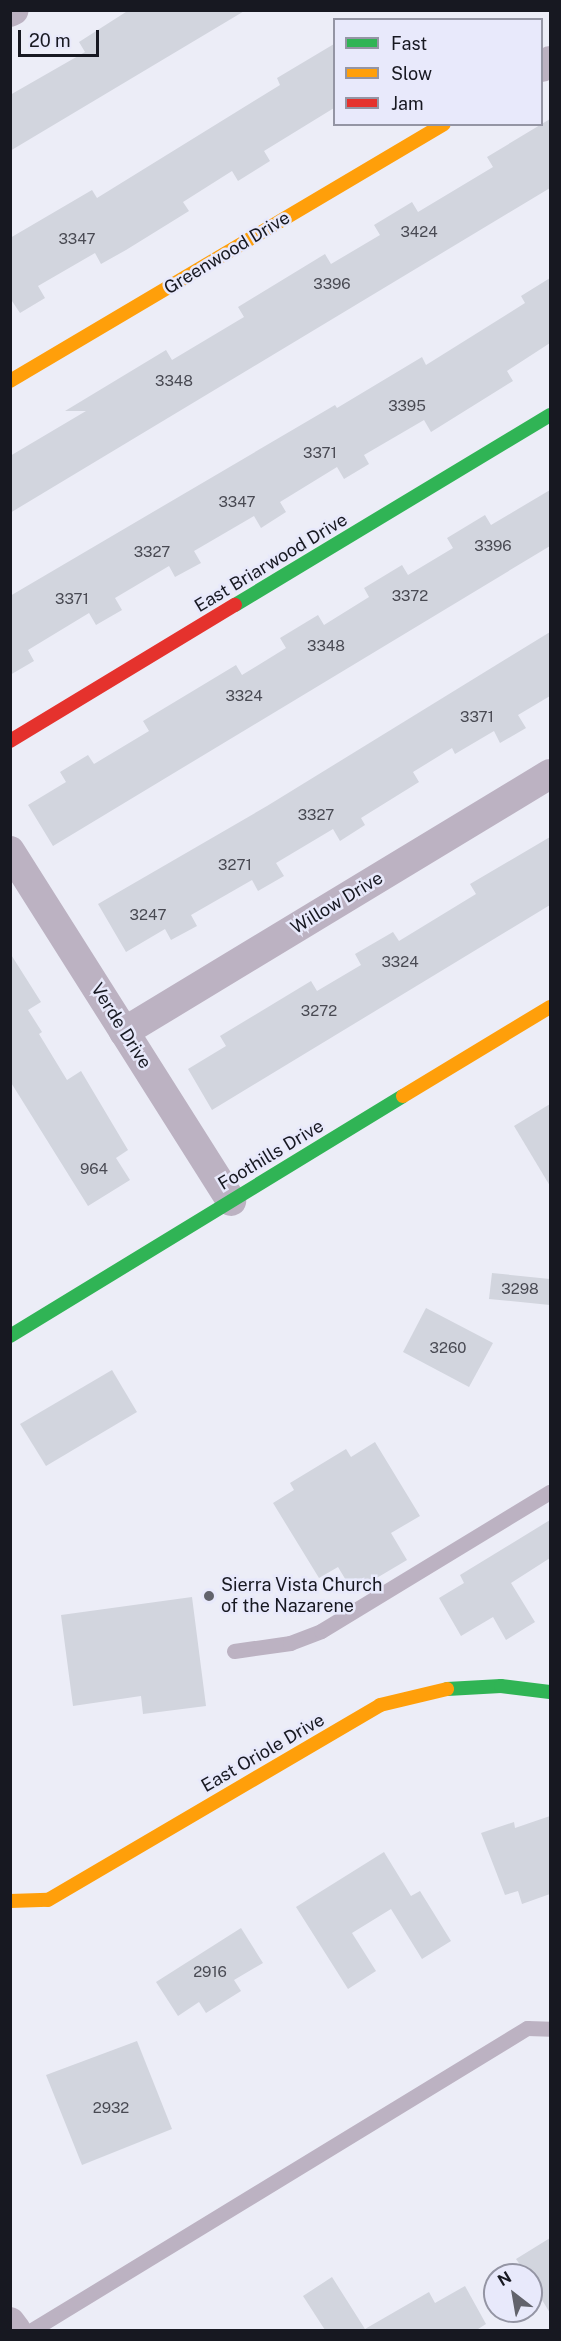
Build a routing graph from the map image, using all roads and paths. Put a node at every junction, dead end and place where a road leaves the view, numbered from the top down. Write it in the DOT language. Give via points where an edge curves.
graph roads {
  1 [pos="441,126"];
  2 [pos="10,381"];
  3 [pos="550,416"];
  4 [pos="10,741"];
  5 [pos="550,774"];
  6 [pos="10,850"];
  7 [pos="550,1006"];
  8 [pos="124,1032"];
  9 [pos="231,1201"];
  10 [pos="10,1336"];
  11 [pos="550,1492"];
  12 [pos="234,1651"];
  13 [pos="550,1692"];
  14 [pos="10,1901"];
  15 [pos="550,2029"];
  16 [pos="10,2322"];
  17 [pos="16,2331"];
  18 [pos="32,2331"];
  1 -- 2 [label="street, Greenwood Drive"];
  3 -- 4 [label="street, East Briarwood Drive"];
  5 -- 8 [label="street, Willow Drive"];
  6 -- 8 [label="street, Verde Drive"];
  7 -- 9 [label="street, Foothills Drive"];
  8 -- 9 [label="street, Verde Drive"];
  9 -- 10 [label="street, Foothills Drive"];
  11 -- 12 [label="lane" via="321,1631 290,1643"];
  13 -- 14 [label="street, East Oriole Drive" via="501,1686 440,1689 380,1705 48,1900"];
  15 -- 18 [label="lane" via="526,2028"];
  16 -- 17 [label="street"];
}
